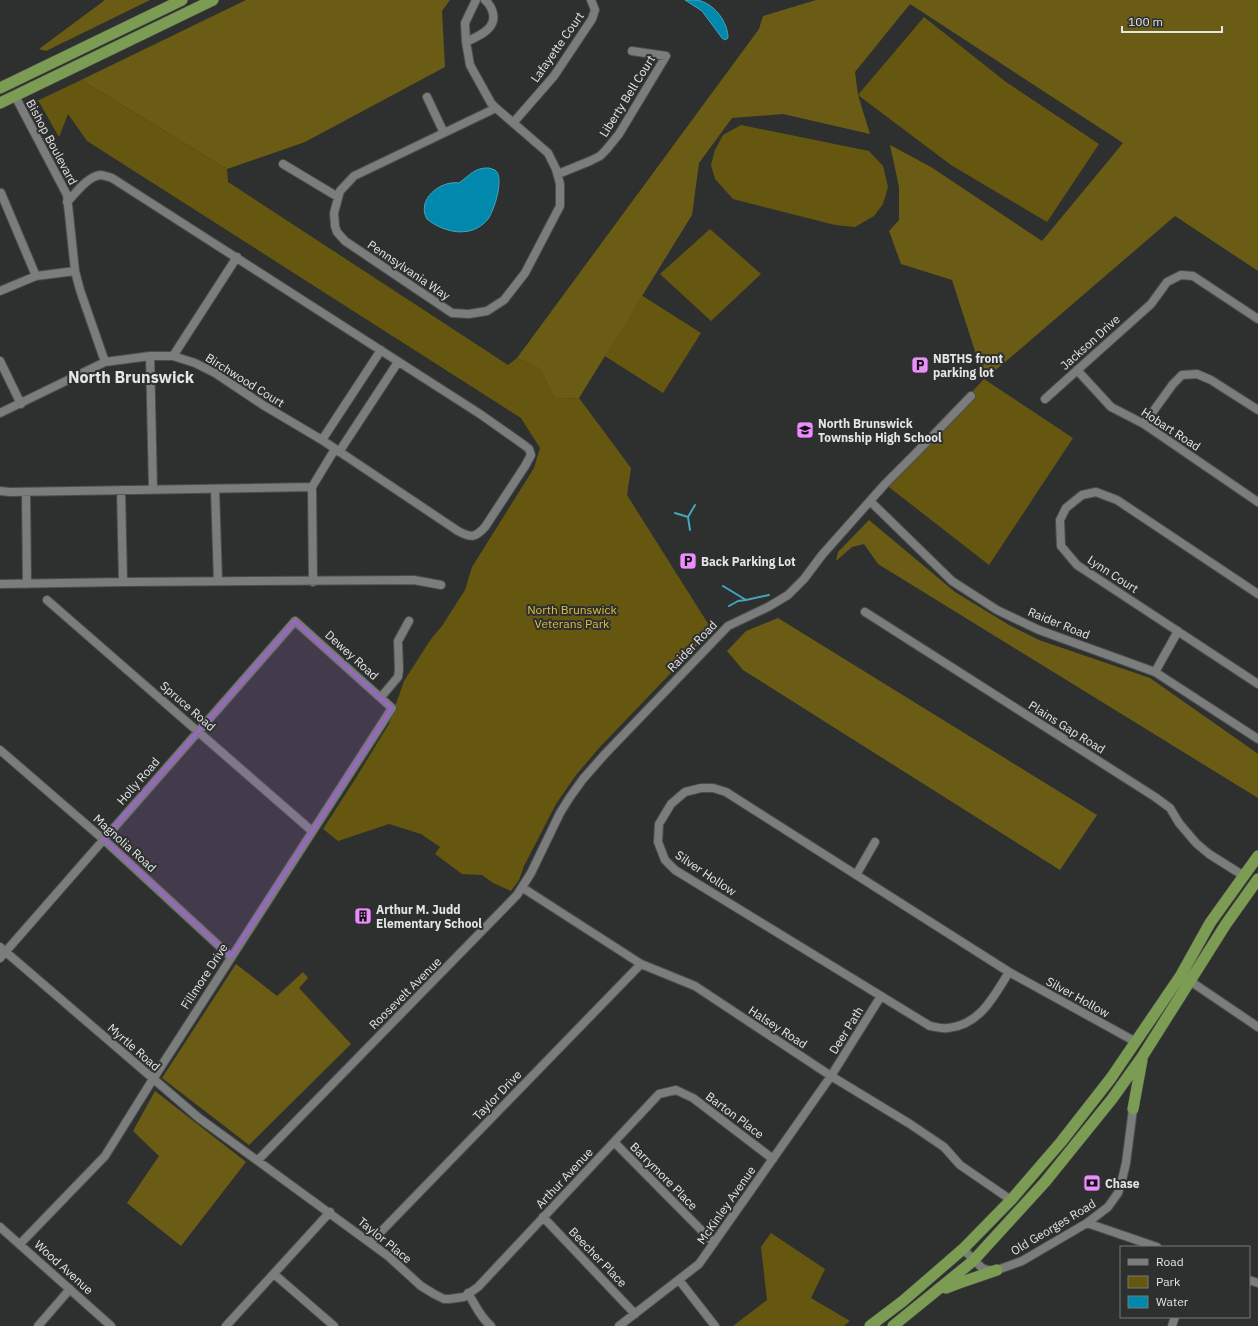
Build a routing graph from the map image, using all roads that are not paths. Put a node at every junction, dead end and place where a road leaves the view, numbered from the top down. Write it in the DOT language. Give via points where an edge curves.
graph roads {
  1 [pos="182,0"];
  2 [pos="213,0"];
  3 [pos="476,0"];
  4 [pos="485,0"];
  5 [pos="591,0"];
  6 [pos="466,42"];
  7 [pos="632,51"];
  8 [pos="0,88"];
  9 [pos="15,96"];
  10 [pos="427,97"];
  11 [pos="0,103"];
  12 [pos="496,108"];
  13 [pos="513,123"];
  14 [pos="444,133"];
  15 [pos="283,164"];
  16 [pos="558,174"];
  17 [pos="1,193"];
  18 [pos="338,197"];
  19 [pos="67,202"];
  20 [pos="236,257"];
  21 [pos="74,271"];
  22 [pos="36,276"];
  23 [pos="0,291"];
  24 [pos="1258,319"];
  25 [pos="381,350"];
  26 [pos="150,356"];
  27 [pos="173,356"];
  28 [pos="0,361"];
  29 [pos="105,362"];
  30 [pos="398,362"];
  31 [pos="1077,370"];
  32 [pos="971,396"];
  33 [pos="1045,399"];
  34 [pos="21,404"];
  35 [pos="1258,410"];
  36 [pos="0,413"];
  37 [pos="1144,424"];
  38 [pos="322,440"];
  39 [pos="337,451"];
  40 [pos="312,487"];
  41 [pos="153,489"];
  42 [pos="215,489"];
  43 [pos="121,490"];
  44 [pos="0,491"];
  45 [pos="26,492"];
  46 [pos="870,501"];
  47 [pos="1258,502"];
  48 [pos="218,581"];
  49 [pos="123,582"];
  50 [pos="313,582"];
  51 [pos="0,584"];
  52 [pos="27,584"];
  53 [pos="441,585"];
  54 [pos="1258,594"];
  55 [pos="46,600"];
  56 [pos="865,612"];
  57 [pos="295,621"];
  58 [pos="409,622"];
  59 [pos="1178,631"];
  60 [pos="1155,672"];
  61 [pos="1258,684"];
  62 [pos="381,697"];
  63 [pos="392,708"];
  64 [pos="198,731"];
  65 [pos="1258,739"];
  66 [pos="0,750"];
  67 [pos="552,830"];
  68 [pos="312,831"];
  69 [pos="103,839"];
  70 [pos="875,842"];
  71 [pos="1258,856"];
  72 [pos="856,875"];
  73 [pos="1244,876"];
  74 [pos="1258,879"];
  75 [pos="523,888"];
  76 [pos="2,952"];
  77 [pos="231,957"];
  78 [pos="642,964"];
  79 [pos="1009,972"];
  80 [pos="1186,978"];
  81 [pos="881,996"];
  82 [pos="1258,1027"];
  83 [pos="1136,1042"];
  84 [pos="1142,1057"];
  85 [pos="831,1076"];
  86 [pos="153,1079"];
  87 [pos="681,1092"];
  88 [pos="1112,1099"];
  89 [pos="1133,1109"];
  90 [pos="614,1142"];
  91 [pos="773,1159"];
  92 [pos="258,1160"];
  93 [pos="1011,1200"];
  94 [pos="330,1212"];
  95 [pos="543,1217"];
  96 [pos="1087,1223"];
  97 [pos="0,1227"];
  98 [pos="370,1243"];
  99 [pos="714,1243"];
  100 [pos="20,1244"];
  101 [pos="1154,1246"];
  102 [pos="962,1251"];
  103 [pos="974,1261"];
  104 [pos="997,1270"];
  105 [pos="274,1274"];
  106 [pos="679,1280"];
  107 [pos="70,1289"];
  108 [pos="468,1293"];
  109 [pos="935,1293"];
  110 [pos="635,1314"];
  111 [pos="38,1326"];
  112 [pos="112,1326"];
  113 [pos="226,1326"];
  114 [pos="334,1326"];
  115 [pos="491,1326"];
  116 [pos="619,1326"];
  117 [pos="715,1326"];
  118 [pos="870,1326"];
  119 [pos="893,1326"];
  1 -- 8 [label="highway"];
  2 -- 9 [label="highway"];
  3 -- 6 [label="street" via="465,23"];
  4 -- 6 [label="street" via="494,15 493,24 483,34"];
  5 -- 13 [label="street, Lafayette Court" via="595,10 592,19 554,76"];
  6 -- 12 [label="street" via="470,65"];
  7 -- 16 [label="street, Liberty Bell Court" via="666,56 619,134 606,150 590,162"];
  9 -- 11 [label="highway"];
  9 -- 19 [label="street, Bishop Boulevard" via="67,195"];
  10 -- 14 [label="street"];
  12 -- 13 [label="street, Pennsylvania Way"];
  12 -- 14 [label="street, Pennsylvania Way"];
  13 -- 16 [label="street, Pennsylvania Way" via="548,153"];
  14 -- 18 [label="street, Pennsylvania Way" via="354,176"];
  15 -- 18 [label="street"];
  16 -- 18 [label="street, Pennsylvania Way" via="560,206 525,273 504,300 487,311 469,314 452,313 345,241 337,232 334,220"];
  17 -- 22 [label="street"];
  19 -- 20 [label="street" via="89,180 97,176 108,177"];
  19 -- 21 [label="street, Bishop Boulevard"];
  20 -- 25 [label="street"];
  20 -- 27 [label="street"];
  21 -- 22 [label="street"];
  21 -- 29 [label="street, Bishop Boulevard"];
  22 -- 23 [label="street"];
  24 -- 31 [label="street, Jackson Drive" via="1193,276 1181,275 1166,282 1151,304"];
  25 -- 30 [label="street"];
  25 -- 38 [label="street"];
  26 -- 27 [label="street, Birchwood Court"];
  26 -- 29 [label="street, Birchwood Court"];
  26 -- 41 [label="street"];
  27 -- 38 [label="street, Birchwood Court" via="215,373"];
  28 -- 34 [label="street"];
  29 -- 34 [label="street, Birchwood Court"];
  30 -- 39 [label="street"];
  30 -- 39 [label="street, Birchwood Court" via="480,414 529,450 531,455 525,466 485,527 479,534 472,536 458,531"];
  31 -- 33 [label="street, Jackson Drive"];
  31 -- 37 [label="street, Hobart Road" via="1111,408"];
  32 -- 46 [label="street, Raider Road"];
  34 -- 36 [label="street, Birchwood Court"];
  35 -- 37 [label="street" via="1206,378 1197,374 1182,375"];
  37 -- 47 [label="street, Hobart Road"];
  38 -- 39 [label="street, Birchwood Court"];
  39 -- 40 [label="street"];
  40 -- 42 [label="street"];
  40 -- 50 [label="street"];
  41 -- 42 [label="street"];
  41 -- 43 [label="street"];
  42 -- 48 [label="street"];
  43 -- 45 [label="street"];
  43 -- 49 [label="street"];
  44 -- 45 [label="street"];
  45 -- 52 [label="street"];
  46 -- 60 [label="street, Raider Road" via="952,581 997,610 1039,630"];
  46 -- 67 [label="street, Raider Road" via="788,595 728,626 718,636 583,779"];
  48 -- 49 [label="street"];
  48 -- 50 [label="street"];
  49 -- 52 [label="street"];
  50 -- 53 [label="street" via="414,580"];
  51 -- 52 [label="street"];
  54 -- 59 [label="street, Lynn Court" via="1117,500 1096,492 1082,494 1066,508 1060,520 1061,546 1077,565"];
  55 -- 64 [label="street, Spruce Road"];
  56 -- 73 [label="street, Plains Gap Road" via="1155,797 1170,808 1196,843"];
  57 -- 62 [label="street, Dewey Road"];
  57 -- 64 [label="street, Holly Road"];
  58 -- 62 [label="street" via="398,640 398,677"];
  59 -- 60 [label="street"];
  59 -- 61 [label="street, Lynn Court"];
  60 -- 65 [label="street, Raider Road"];
  62 -- 63 [label="street, Dewey Road"];
  63 -- 68 [label="street, Fillmore Drive"];
  64 -- 68 [label="street, Spruce Road"];
  64 -- 69 [label="street, Holly Road"];
  66 -- 69 [label="street, Magnolia Road"];
  67 -- 75 [label="street, Roosevelt Avenue"];
  68 -- 77 [label="street, Fillmore Drive"];
  69 -- 76 [label="street, Holly Road"];
  69 -- 77 [label="street, Magnolia Road"];
  70 -- 72 [label="street"];
  71 -- 73 [label="highway"];
  72 -- 79 [label="street, Silver Hollow"];
  72 -- 81 [label="street, Silver Hollow" via="726,792 714,788 685,792 671,804 659,824 658,842 665,860 675,870"];
  73 -- 80 [label="highway" via="1210,923"];
  74 -- 80 [label="highway"];
  75 -- 78 [label="street, Halsey Road"];
  75 -- 92 [label="street, Roosevelt Avenue"];
  76 -- 86 [label="street, Myrtle Road"];
  77 -- 86 [label="street, Fillmore Drive"];
  78 -- 85 [label="street, Halsey Road" via="695,986"];
  78 -- 98 [label="street, Taylor Drive"];
  79 -- 81 [label="street, Silver Hollow" via="988,1006 976,1018 960,1026 946,1029 930,1026"];
  79 -- 83 [label="street, Silver Hollow"];
  80 -- 82 [label="street"];
  80 -- 83 [label="highway"];
  80 -- 84 [label="highway"];
  81 -- 85 [label="street, Deer Path"];
  83 -- 93 [label="highway" via="1061,1142"];
  84 -- 88 [label="highway"];
  84 -- 89 [label="highway"];
  85 -- 91 [label="street, McKinley Avenue"];
  85 -- 93 [label="street, Halsey Road" via="944,1147 960,1165"];
  86 -- 92 [label="street, Myrtle Road" via="200,1118"];
  86 -- 100 [label="street, Fillmore Drive" via="105,1156"];
  87 -- 90 [label="street, Arthur Avenue" via="676,1090 659,1094"];
  87 -- 91 [label="street, Barton Place" via="693,1098"];
  88 -- 89 [label="highway" via="1125,1098"];
  88 -- 103 [label="highway" via="1045,1182"];
  89 -- 96 [label="street, Old Georges Road" via="1126,1163 1118,1193 1108,1207"];
  90 -- 95 [label="street, Arthur Avenue"];
  90 -- 99 [label="street, Barrymore Place"];
  91 -- 99 [label="street, McKinley Avenue"];
  92 -- 94 [label="street, Taylor Place"];
  93 -- 102 [label="highway"];
  94 -- 98 [label="street, Taylor Place"];
  94 -- 105 [label="street"];
  95 -- 108 [label="street, Arthur Avenue" via="478,1287"];
  95 -- 110 [label="street, Beecher Place"];
  96 -- 101 [label="street"];
  96 -- 104 [label="street, Old Georges Road" via="1022,1261"];
  97 -- 100 [label="street, Wood Avenue"];
  98 -- 108 [label="street, Taylor Place" via="434,1294 449,1299 464,1297"];
  99 -- 106 [label="street, McKinley Avenue" via="699,1264"];
  100 -- 107 [label="street, Wood Avenue"];
  102 -- 103 [label="street"];
  102 -- 118 [label="highway"];
  103 -- 104 [label="street" via="984,1269"];
  103 -- 109 [label="highway"];
  104 -- 109 [label="highway"];
  105 -- 113 [label="street"];
  105 -- 114 [label="street"];
  106 -- 110 [label="street, McKinley Avenue"];
  106 -- 117 [label="street"];
  107 -- 111 [label="street"];
  107 -- 112 [label="street, Wood Avenue"];
  108 -- 115 [label="street" via="476,1308"];
  109 -- 119 [label="highway"];
  110 -- 116 [label="street, McKinley Avenue"];
}
